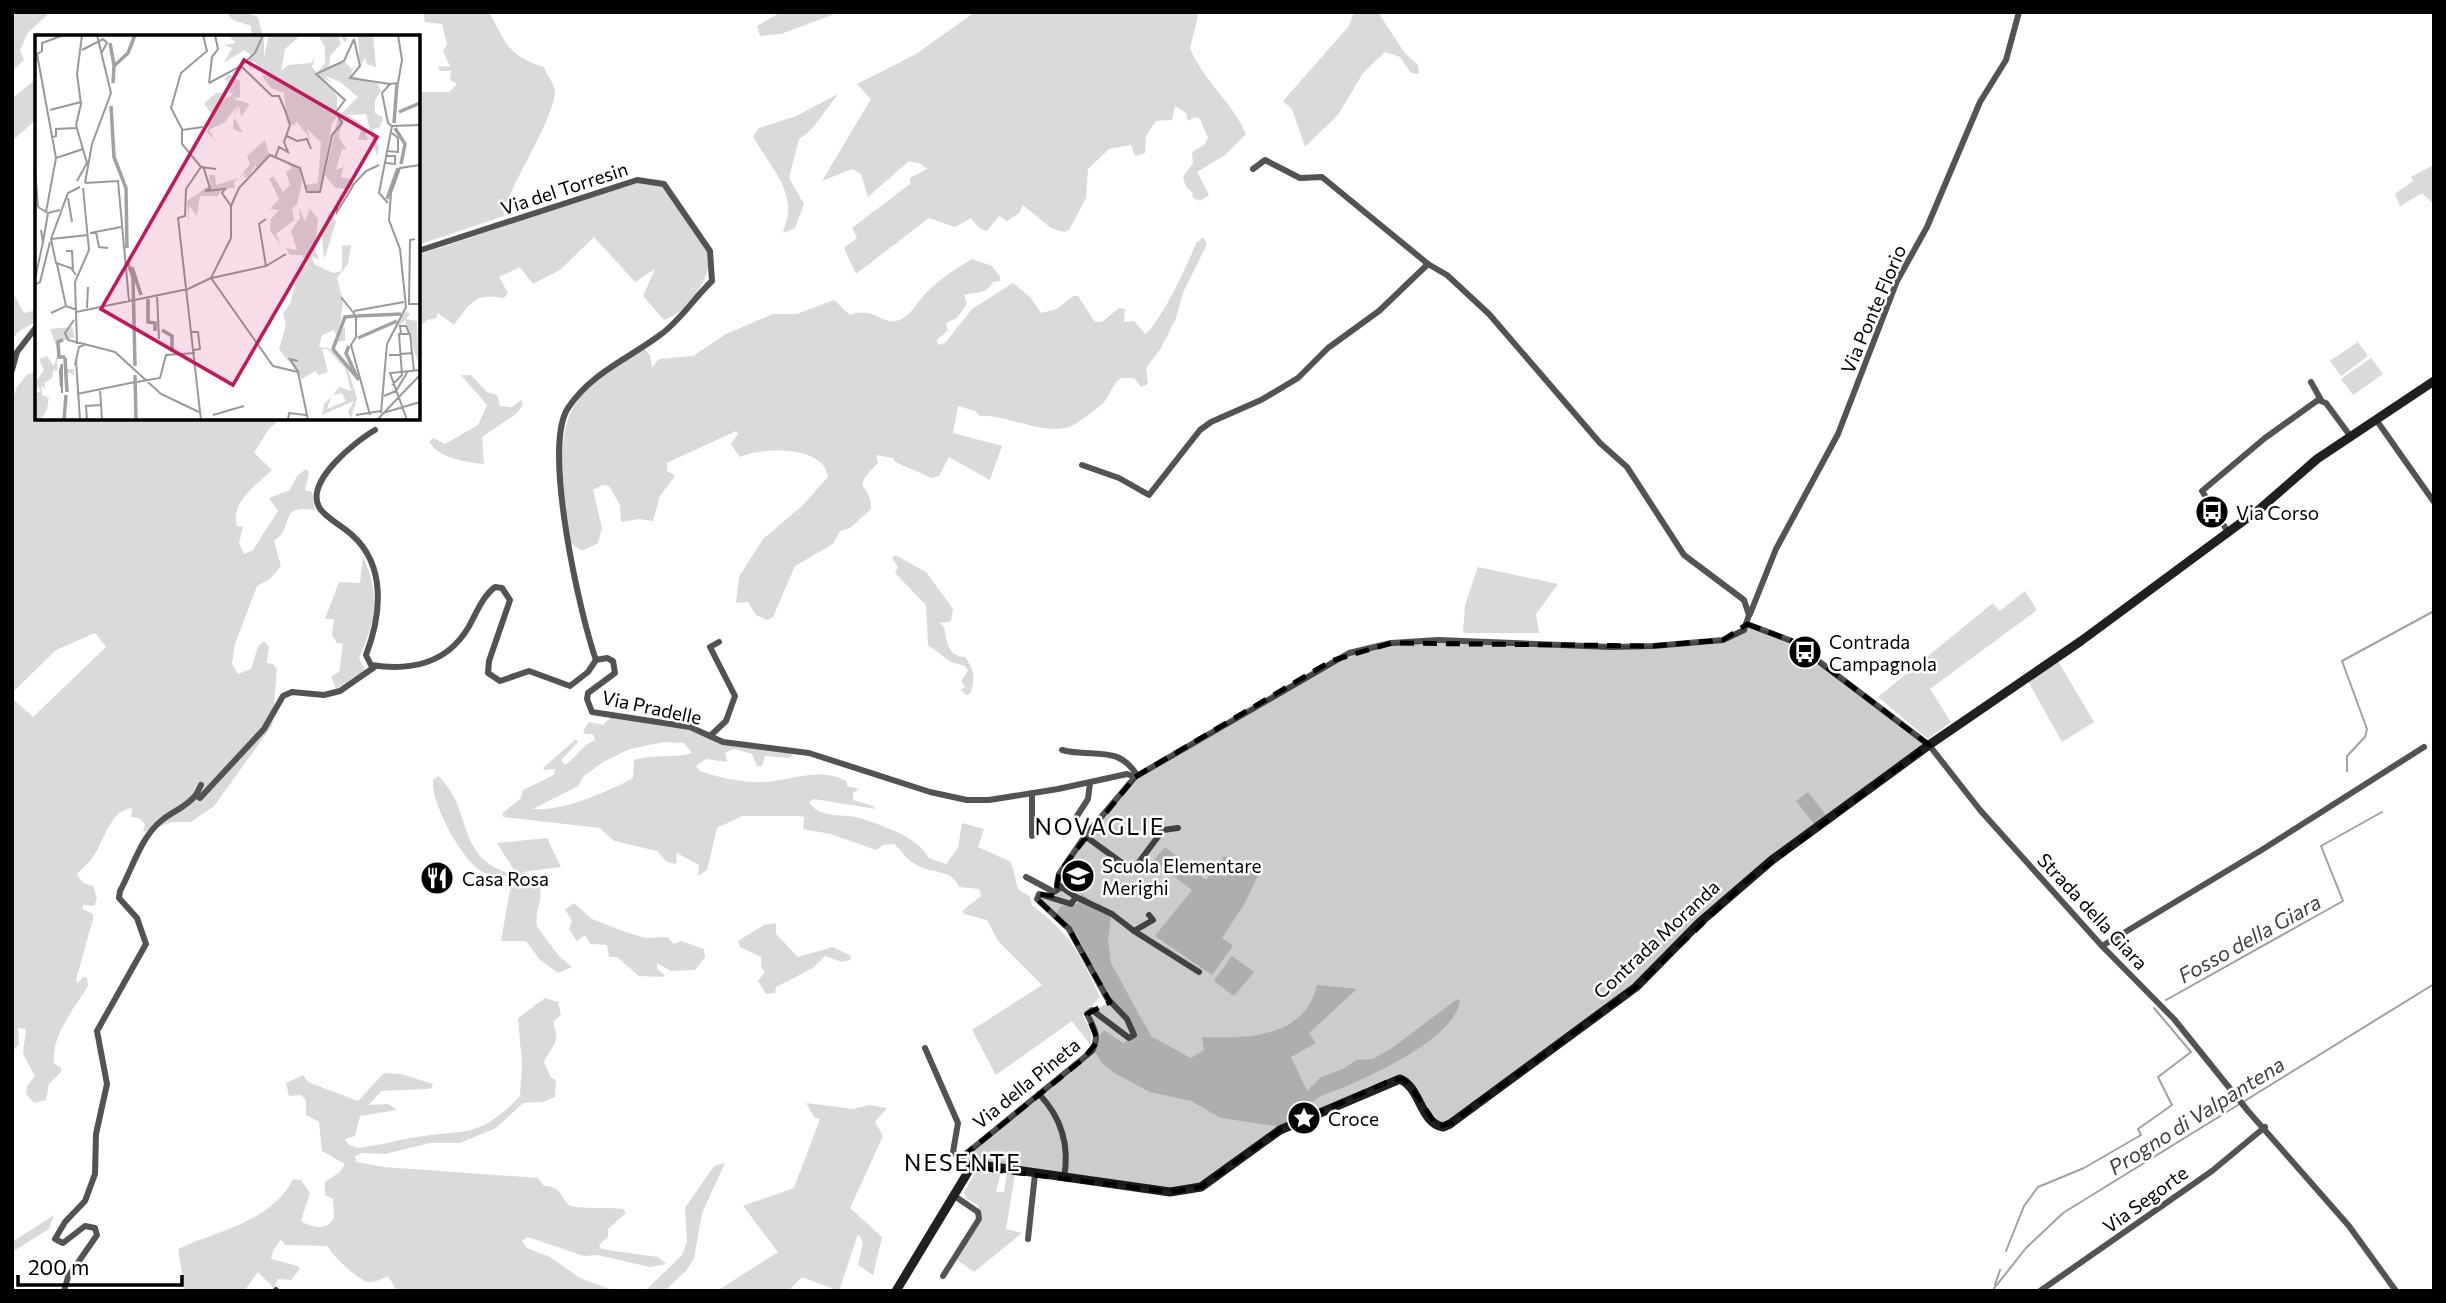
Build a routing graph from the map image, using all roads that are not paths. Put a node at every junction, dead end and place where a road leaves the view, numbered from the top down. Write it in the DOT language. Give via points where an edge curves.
graph roads {
  1 [pos="2019,12"];
  2 [pos="1253,169"];
  3 [pos="420,250"];
  4 [pos="1428,264"];
  5 [pos="35,329"];
  6 [pos="12,370"];
  7 [pos="2434,381"];
  8 [pos="2311,382"];
  9 [pos="2320,400"];
  10 [pos="2377,421"];
  11 [pos="375,430"];
  12 [pos="2351,438"];
  13 [pos="1082,465"];
  14 [pos="2434,502"];
  15 [pos="2228,532"];
  16 [pos="1749,615"];
  17 [pos="1748,624"];
  18 [pos="719,642"];
  19 [pos="596,660"];
  20 [pos="376,666"];
  21 [pos="710,736"];
  22 [pos="1929,745"];
  23 [pos="2424,747"];
  24 [pos="1062,750"];
  25 [pos="1136,776"];
  26 [pos="1090,783"];
  27 [pos="201,785"];
  28 [pos="1032,793"];
  29 [pos="196,795"];
  30 [pos="1077,816"];
  31 [pos="1178,828"];
  32 [pos="1032,836"];
  33 [pos="1085,836"];
  34 [pos="1026,877"];
  35 [pos="1060,888"];
  36 [pos="1076,898"];
  37 [pos="1149,915"];
  38 [pos="1134,931"];
  39 [pos="2102,946"];
  40 [pos="1199,972"];
  41 [pos="925,1048"];
  42 [pos="1039,1094"];
  43 [pos="2265,1127"];
  44 [pos="962,1157"];
  45 [pos="971,1167"];
  46 [pos="1035,1174"];
  47 [pos="1064,1178"];
  48 [pos="953,1195"];
  49 [pos="1028,1239"];
  50 [pos="943,1276"];
  51 [pos="64,1291"];
  52 [pos="896,1291"];
  53 [pos="2040,1291"];
  54 [pos="2396,1291"];
  1 -- 16 [label="street, Via Ponte Florio" via="2006,60 1980,102 1927,227 1897,281 1838,434 1776,549"];
  2 -- 4 [label="street" via="1264,159 1300,178 1322,177"];
  3 -- 19 [label="street, Via del Torresin" via="638,180 664,184 710,251 712,281 666,331 609,367 583,390 568,407 560,429 566,542"];
  4 -- 13 [label="street" via="1298,378 1200,430 1149,495"];
  4 -- 16 [label="street" via="1455,281 1502,327 1600,443 1636,477 1678,549 1744,600"];
  5 -- 6 [label="street" via="17,352"];
  7 -- 10 [label="street, Contrada Moranda"];
  8 -- 9 [label="street"];
  9 -- 12 [label="street"];
  9 -- 15 [label="street" via="2204,486 2203,496"];
  10 -- 12 [label="street, Contrada Moranda"];
  10 -- 14 [label="street"];
  11 -- 20 [label="street" via="355,442 325,475 317,499 319,508 360,542 374,569 378,614 366,655"];
  12 -- 15 [label="street, Contrada Moranda" via="2317,459"];
  15 -- 22 [label="street, Contrada Moranda"];
  16 -- 17 [label="street"];
  17 -- 22 [label="street" via="1792,641"];
  17 -- 25 [label="street" via="1738,635 1723,640 1653,646 1438,640 1371,647 1331,661"];
  18 -- 21 [label="street, Via Pradelle" via="710,647 735,696 726,720"];
  19 -- 20 [label="street, Via Pradelle" via="570,686 529,671 493,679 488,673 489,661 510,600 502,588 495,587 447,653 422,666"];
  19 -- 21 [label="street, Via Pradelle" via="607,658 616,668 611,679 588,693 592,712 690,727"];
  20 -- 29 [label="street" via="340,691 283,696 264,729 207,793 200,798"];
  21 -- 28 [label="street, Via Pradelle" via="809,753 947,796 989,800"];
  22 -- 39 [label="street, Strada della Giara" via="1980,810"];
  22 -- 47 [label="street, Contrada Moranda" via="1749,879 1636,987 1450,1124 1437,1126 1430,1121 1411,1087 1400,1079 1392,1080 1280,1130 1201,1187 1170,1192"];
  23 -- 39 [label="street"];
  24 -- 25 [label="street" via="1113,754 1129,762"];
  25 -- 26 [label="street, Via Pradelle"];
  25 -- 33 [label="street"];
  26 -- 28 [label="street, Via Pradelle"];
  26 -- 30 [label="street" via="1088,799"];
  27 -- 29 [label="street"];
  28 -- 32 [label="street"];
  29 -- 51 [label="street" via="150,833 120,891 119,898 137,918 146,944 97,1031 107,1084 96,1134 95,1174 85,1201 55,1239 63,1243 85,1226 95,1228 97,1235 68,1277"];
  31 -- 33 [label="street" via="1163,830 1136,866 1129,868"];
  33 -- 35 [label="street" via="1059,874"];
  34 -- 35 [label="street" via="1054,892"];
  35 -- 36 [label="street"];
  36 -- 38 [label="street" via="1112,914"];
  36 -- 42 [label="street, Via della Pineta" via="1071,904 1046,895 1039,894 1037,899 1069,929 1107,998 1127,1019 1134,1035 1129,1038 1089,1011 1098,1041 1093,1051"];
  37 -- 38 [label="street" via="1153,920"];
  38 -- 40 [label="street"];
  39 -- 43 [label="street, Strada della Giara" via="2174,1019"];
  41 -- 44 [label="street" via="958,1123 953,1152"];
  42 -- 44 [label="street, Via della Pineta"];
  42 -- 47 [label="street" via="1065,1136"];
  43 -- 53 [label="street, Via Segorte" via="2212,1171"];
  43 -- 54 [label="street, Strada della Giara" via="2349,1226"];
  44 -- 45 [label="street"];
  45 -- 46 [label="street"];
  45 -- 48 [label="street"];
  46 -- 47 [label="street"];
  46 -- 49 [label="street"];
  48 -- 50 [label="street" via="978,1212 979,1219"];
  48 -- 52 [label="street"];
}
